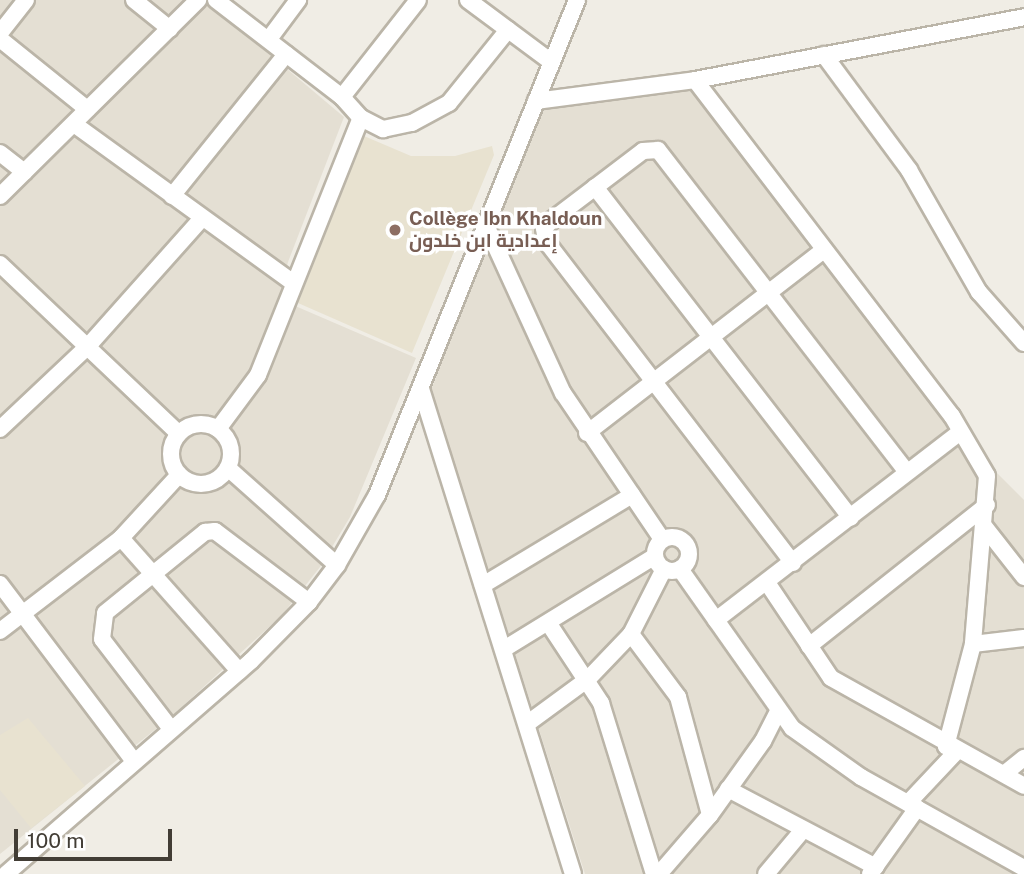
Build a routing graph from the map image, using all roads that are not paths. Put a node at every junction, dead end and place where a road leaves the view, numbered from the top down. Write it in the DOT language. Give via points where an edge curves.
graph roads {
  1 [pos="26,0"];
  2 [pos="134,0"];
  3 [pos="198,0"];
  4 [pos="216,0"];
  5 [pos="298,0"];
  6 [pos="418,0"];
  7 [pos="468,0"];
  8 [pos="577,0"];
  9 [pos="1024,17"];
  10 [pos="170,29"];
  11 [pos="508,30"];
  12 [pos="0,33"];
  13 [pos="269,38"];
  14 [pos="0,39"];
  15 [pos="286,54"];
  16 [pos="824,55"];
  17 [pos="550,61"];
  18 [pos="695,80"];
  19 [pos="342,97"];
  20 [pos="536,101"];
  21 [pos="87,109"];
  22 [pos="361,118"];
  23 [pos="74,124"];
  24 [pos="0,153"];
  25 [pos="24,172"];
  26 [pos="595,187"];
  27 [pos="0,196"];
  28 [pos="172,196"];
  29 [pos="202,218"];
  30 [pos="485,223"];
  31 [pos="824,250"];
  32 [pos="0,264"];
  33 [pos="294,283"];
  34 [pos="770,292"];
  35 [pos="709,339"];
  36 [pos="1024,343"];
  37 [pos="89,345"];
  38 [pos="655,382"];
  39 [pos="421,389"];
  40 [pos="0,429"];
  41 [pos="218,429"];
  42 [pos="178,433"];
  43 [pos="587,433"];
  44 [pos="959,433"];
  45 [pos="228,468"];
  46 [pos="907,472"];
  47 [pos="179,475"];
  48 [pos="632,495"];
  49 [pos="987,505"];
  50 [pos="850,518"];
  51 [pos="984,526"];
  52 [pos="121,538"];
  53 [pos="662,539"];
  54 [pos="793,563"];
  55 [pos="666,564"];
  56 [pos="337,565"];
  57 [pos="155,574"];
  58 [pos="1024,577"];
  59 [pos="0,584"];
  60 [pos="768,584"];
  61 [pos="483,585"];
  62 [pos="309,602"];
  63 [pos="23,615"];
  64 [pos="716,620"];
  65 [pos="549,624"];
  66 [pos="0,631"];
  67 [pos="631,634"];
  68 [pos="1024,638"];
  69 [pos="974,643"];
  70 [pos="809,646"];
  71 [pos="505,649"];
  72 [pos="239,671"];
  73 [pos="588,679"];
  74 [pos="778,711"];
  75 [pos="528,723"];
  76 [pos="171,729"];
  77 [pos="951,749"];
  78 [pos="1024,758"];
  79 [pos="134,761"];
  80 [pos="1004,774"];
  81 [pos="1024,786"];
  82 [pos="728,789"];
  83 [pos="912,805"];
  84 [pos="710,815"];
  85 [pos="802,831"];
  86 [pos="1024,868"];
  87 [pos="7,869"];
  88 [pos="873,870"];
  89 [pos="573,874"];
  90 [pos="656,874"];
  91 [pos="766,874"];
  1 -- 12 [label="street"];
  2 -- 10 [label="street"];
  3 -- 10 [label="street"];
  4 -- 13 [label="street"];
  5 -- 13 [label="street"];
  6 -- 19 [label="street"];
  7 -- 11 [label="street"];
  8 -- 17 [label="street"];
  9 -- 16 [label="street"];
  10 -- 21 [label="street"];
  11 -- 17 [label="street"];
  11 -- 22 [label="street" via="458,95 442,107 395,129 375,127"];
  13 -- 15 [label="street"];
  14 -- 21 [label="street"];
  15 -- 19 [label="street"];
  15 -- 28 [label="street"];
  16 -- 18 [label="street"];
  16 -- 36 [label="street" via="909,170 979,292"];
  17 -- 20 [label="street"];
  18 -- 20 [label="street"];
  18 -- 31 [label="street"];
  19 -- 22 [label="street"];
  20 -- 30 [label="street"];
  21 -- 23 [label="street"];
  22 -- 33 [label="street"];
  23 -- 25 [label="street"];
  23 -- 28 [label="street"];
  24 -- 25 [label="street"];
  25 -- 27 [label="street"];
  26 -- 34 [label="street" via="643,150 659,150"];
  26 -- 35 [label="street"];
  26 -- 38 [label="street" via="544,228 546,241"];
  28 -- 29 [label="street"];
  29 -- 33 [label="street"];
  29 -- 37 [label="street"];
  30 -- 39 [label="street"];
  30 -- 43 [label="street" via="540,349"];
  31 -- 34 [label="street"];
  31 -- 44 [label="street" via="953,416"];
  32 -- 37 [label="street"];
  33 -- 41 [label="street" via="257,374"];
  34 -- 35 [label="street"];
  34 -- 46 [label="street"];
  35 -- 38 [label="street"];
  35 -- 50 [label="street"];
  37 -- 40 [label="street"];
  37 -- 42 [label="street"];
  38 -- 43 [label="street"];
  38 -- 54 [label="street"];
  39 -- 56 [label="street" via="366,520"];
  39 -- 61 [label="street"];
  41 -- 42 [label="street" via="197,423"];
  41 -- 45 [label="street" via="228,439"];
  42 -- 47 [label="street" via="170,454"];
  43 -- 48 [label="street"];
  44 -- 46 [label="street"];
  44 -- 49 [label="street" via="987,476"];
  45 -- 47 [label="street" via="205,484"];
  45 -- 56 [label="street"];
  46 -- 50 [label="street"];
  47 -- 52 [label="street"];
  48 -- 53 [label="street"];
  48 -- 61 [label="street"];
  49 -- 51 [label="street"];
  49 -- 70 [label="street"];
  50 -- 54 [label="street"];
  51 -- 58 [label="street"];
  51 -- 69 [label="street"];
  52 -- 57 [label="street"];
  52 -- 63 [label="street"];
  53 -- 55 [label="street"];
  53 -- 55 [label="street" via="677,538 686,544 688,560"];
  54 -- 60 [label="street"];
  55 -- 64 [label="street"];
  55 -- 65 [label="street"];
  55 -- 67 [label="street"];
  56 -- 62 [label="street"];
  57 -- 62 [label="street" via="205,532 215,531"];
  57 -- 72 [label="street"];
  57 -- 76 [label="street" via="105,613 100,627 102,639"];
  59 -- 63 [label="street"];
  60 -- 64 [label="street"];
  60 -- 70 [label="street"];
  61 -- 71 [label="street"];
  62 -- 72 [label="street"];
  63 -- 66 [label="street"];
  63 -- 79 [label="street"];
  64 -- 74 [label="street"];
  65 -- 71 [label="street"];
  65 -- 73 [label="street"];
  67 -- 73 [label="street"];
  67 -- 84 [label="street" via="678,697"];
  68 -- 69 [label="street"];
  69 -- 77 [label="street"];
  70 -- 77 [label="street" via="843,687"];
  71 -- 75 [label="street"];
  72 -- 76 [label="street"];
  73 -- 75 [label="street"];
  73 -- 90 [label="street" via="611,728"];
  74 -- 82 [label="street" via="763,741"];
  74 -- 83 [label="street" via="820,750"];
  75 -- 89 [label="street"];
  76 -- 79 [label="street"];
  77 -- 80 [label="street"];
  77 -- 83 [label="street"];
  78 -- 80 [label="street"];
  79 -- 87 [label="street"];
  80 -- 81 [label="street"];
  82 -- 84 [label="street"];
  82 -- 85 [label="street"];
  83 -- 86 [label="street"];
  83 -- 88 [label="street"];
  84 -- 90 [label="street"];
  85 -- 88 [label="street"];
  85 -- 91 [label="street"];
}
